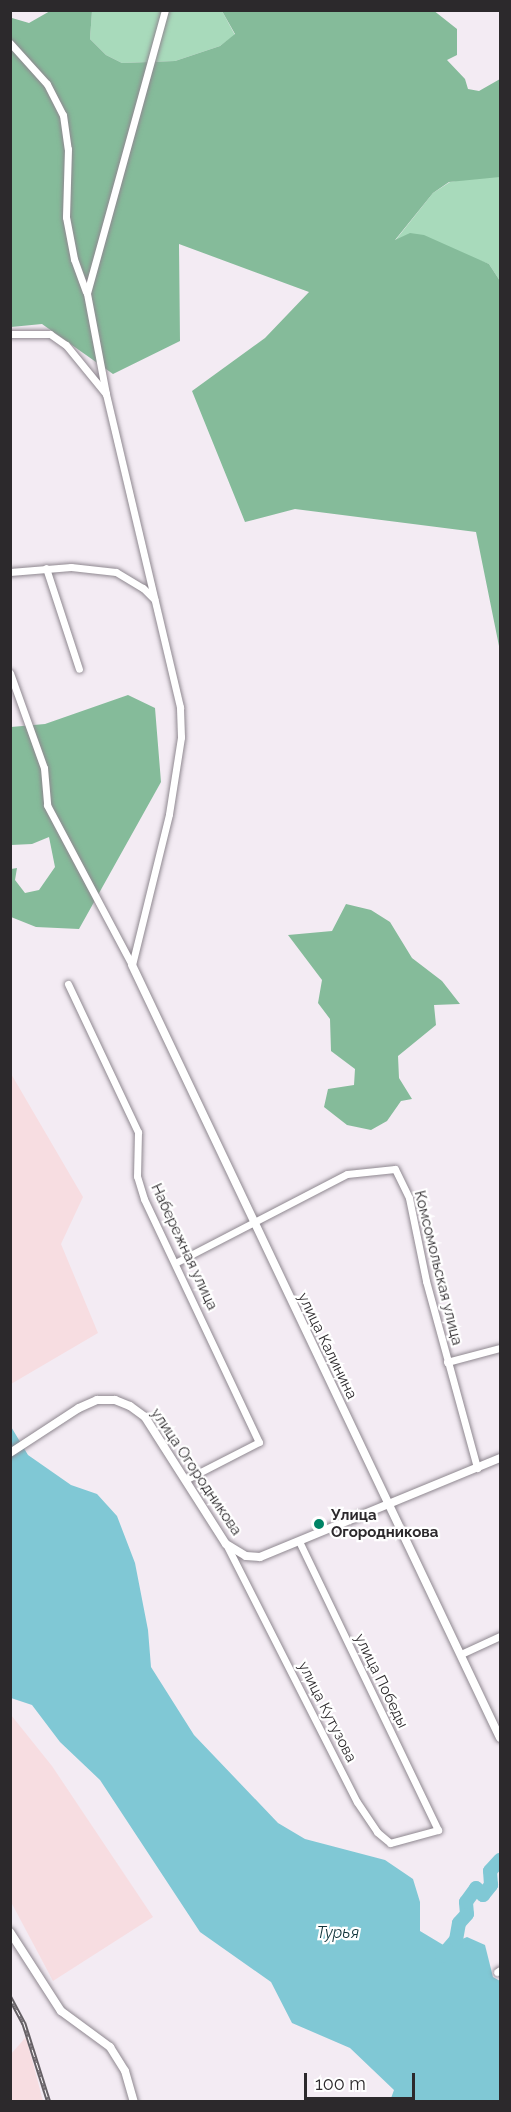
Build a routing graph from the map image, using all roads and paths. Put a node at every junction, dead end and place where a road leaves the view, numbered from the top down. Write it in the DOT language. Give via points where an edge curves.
graph roads {
  1 [pos="165,10"];
  2 [pos="10,43"];
  3 [pos="87,293"];
  4 [pos="10,334"];
  5 [pos="106,394"];
  6 [pos="46,568"];
  7 [pos="10,572"];
  8 [pos="156,602"];
  9 [pos="79,669"];
  10 [pos="10,673"];
  11 [pos="132,965"];
  12 [pos="68,984"];
  13 [pos="254,1225"];
  14 [pos="177,1262"];
  15 [pos="501,1348"];
  16 [pos="447,1362"];
  17 [pos="10,1453"];
  18 [pos="501,1458"];
  19 [pos="477,1468"];
  20 [pos="185,1480"];
  21 [pos="389,1504"];
  22 [pos="300,1543"];
  23 [pos="226,1544"];
  24 [pos="501,1636"];
  25 [pos="461,1654"];
  26 [pos="501,1738"];
  27 [pos="438,1830"];
  28 [pos="10,1932"];
  29 [pos="134,2102"];
  1 -- 3 [label="street"];
  2 -- 3 [label="street" via="47,84 63,116 68,149 66,217 74,259"];
  3 -- 5 [label="street"];
  4 -- 5 [label="street" via="50,334 66,345"];
  5 -- 8 [label="street"];
  6 -- 7 [label="street"];
  6 -- 8 [label="street" via="116,572 144,588"];
  6 -- 9 [label="street"];
  8 -- 11 [label="street" via="180,707 181,737 169,814"];
  10 -- 11 [label="street" via="44,768 47,806"];
  11 -- 13 [label="street, улица Калинина"];
  12 -- 14 [label="street, Набережная улица" via="138,1132 137,1176 144,1199"];
  13 -- 14 [label="street, Комсомольская улица"];
  13 -- 16 [label="street, Комсомольская улица" via="347,1174 395,1169 409,1198"];
  13 -- 21 [label="street, улица Калинина"];
  14 -- 20 [label="street, Набережная улица" via="259,1442"];
  15 -- 16 [label="street"];
  16 -- 19 [label="street, Комсомольская улица"];
  17 -- 20 [label="street, улица Огородникова" via="79,1408 115,1400 145,1417"];
  18 -- 19 [label="street, улица Огородникова"];
  19 -- 21 [label="street, улица Огородникова"];
  20 -- 23 [label="street, улица Огородникова"];
  21 -- 22 [label="street, улица Огородникова"];
  21 -- 25 [label="street, улица Калинина"];
  22 -- 23 [label="street, улица Огородникова" via="260,1557 246,1556"];
  22 -- 27 [label="street, улица Победы"];
  23 -- 27 [label="street, улица Кутузова" via="357,1802 377,1832 390,1843"];
  24 -- 25 [label="street"];
  25 -- 26 [label="street, улица Калинина"];
  28 -- 29 [label="street" via="61,2011 110,2047 125,2071"];
}
